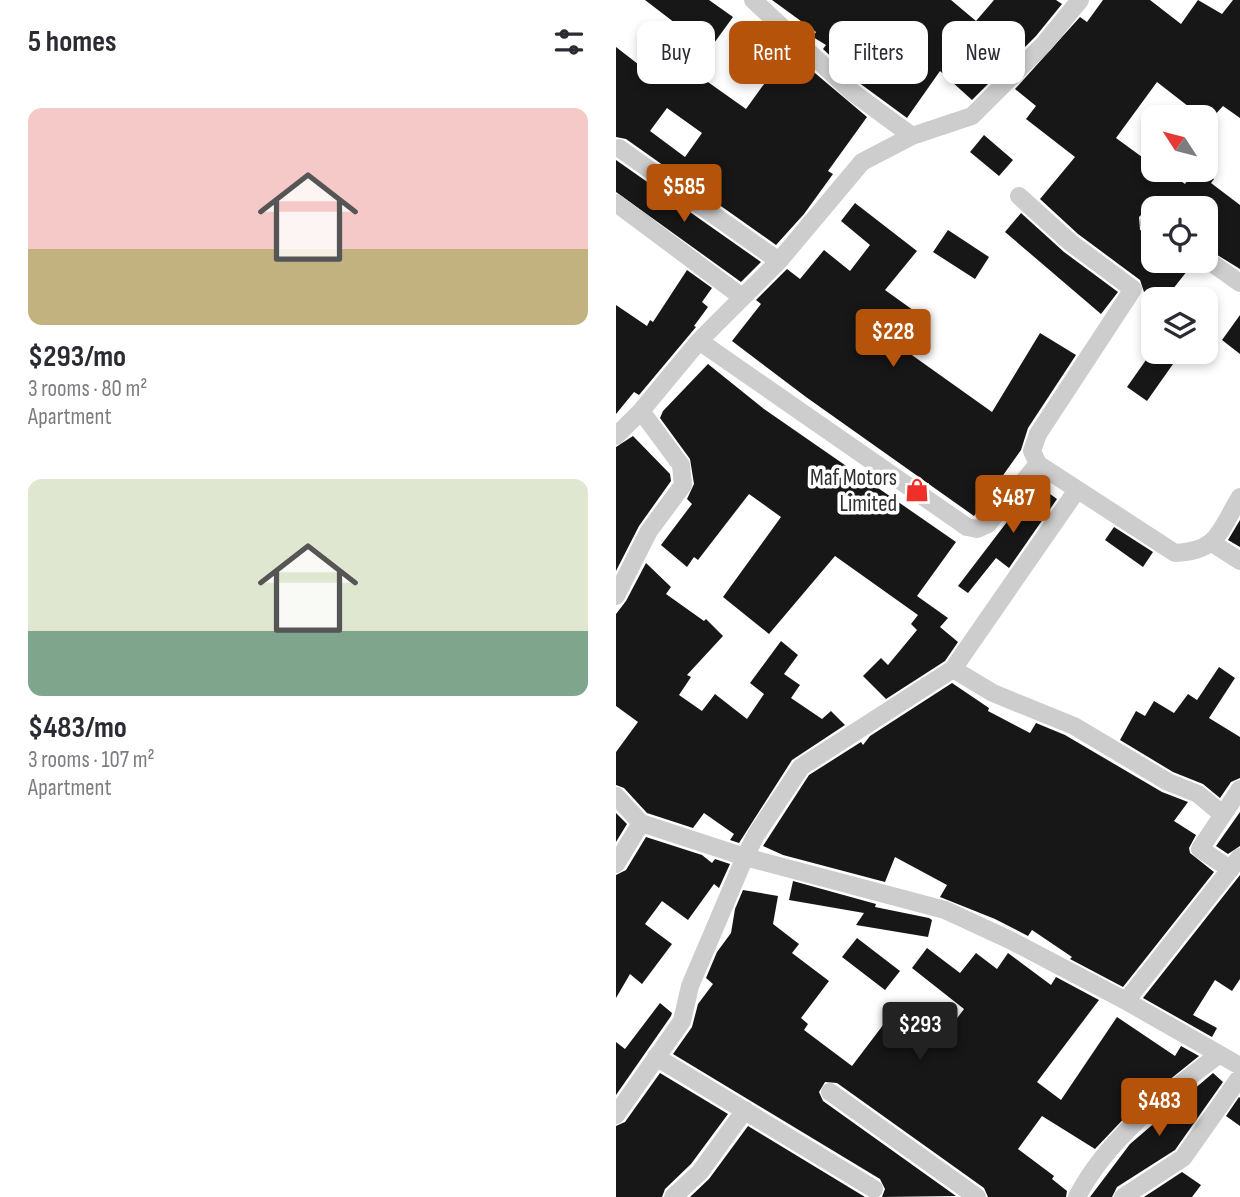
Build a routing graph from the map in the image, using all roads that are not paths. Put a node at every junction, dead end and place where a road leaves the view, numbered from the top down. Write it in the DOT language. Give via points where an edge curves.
graph roads {
  1 [pos="753,0"];
  2 [pos="1080,0"];
  3 [pos="912,136"];
  4 [pos="619,148"];
  5 [pos="1019,196"];
  6 [pos="616,203"];
  7 [pos="779,261"];
  8 [pos="1218,267"];
  9 [pos="1240,283"];
  10 [pos="742,297"];
  11 [pos="699,341"];
  12 [pos="641,411"];
  13 [pos="616,436"];
  14 [pos="1038,464"];
  15 [pos="1077,490"];
  16 [pos="1240,497"];
  17 [pos="1212,543"];
  18 [pos="1240,561"];
  19 [pos="616,596"];
  20 [pos="953,669"];
  21 [pos="1240,789"];
  22 [pos="616,796"];
  23 [pos="1222,814"];
  24 [pos="641,823"];
  25 [pos="745,857"];
  26 [pos="1235,863"];
  27 [pos="616,864"];
  28 [pos="1126,1001"];
  29 [pos="1218,1055"];
  30 [pos="656,1057"];
  31 [pos="1240,1066"];
  32 [pos="1240,1077"];
  33 [pos="830,1092"];
  34 [pos="745,1110"];
  35 [pos="616,1115"];
  36 [pos="874,1189"];
  37 [pos="673,1197"];
  38 [pos="976,1197"];
  39 [pos="1077,1197"];
  40 [pos="1123,1197"];
  1 -- 3 [label="street" via="851,91"];
  2 -- 3 [label="street" via="1044,44 972,116"];
  3 -- 7 [label="street" via="862,162"];
  4 -- 7 [label="street"];
  5 -- 14 [label="street" via="1071,243 1133,289 1038,434 1032,451"];
  6 -- 10 [label="street"];
  7 -- 10 [label="street"];
  8 -- 9 [label="street"];
  10 -- 11 [label="street"];
  11 -- 12 [label="street"];
  11 -- 14 [label="street" via="967,527 988,524"];
  12 -- 13 [label="street"];
  12 -- 19 [label="street" via="681,464 683,485 649,531"];
  14 -- 15 [label="street"];
  15 -- 17 [label="street" via="1175,553 1199,552"];
  15 -- 20 [label="street"];
  16 -- 17 [label="street"];
  17 -- 18 [label="street"];
  20 -- 23 [label="street" via="993,693 1074,726 1168,782 1198,793"];
  20 -- 25 [label="street" via="801,767"];
  21 -- 23 [label="street"];
  22 -- 24 [label="street"];
  23 -- 26 [label="street" via="1200,849"];
  24 -- 25 [label="street"];
  24 -- 27 [label="street"];
  25 -- 28 [label="street" via="945,910"];
  25 -- 30 [label="street" via="690,986 682,1021"];
  26 -- 28 [label="street"];
  28 -- 29 [label="street"];
  29 -- 31 [label="street"];
  29 -- 39 [label="street" via="1132,1126 1087,1178"];
  30 -- 34 [label="street"];
  30 -- 35 [label="street"];
  32 -- 40 [label="street" via="1183,1158"];
  33 -- 38 [label="street"];
  34 -- 36 [label="street"];
  34 -- 37 [label="street" via="700,1172"];
}
